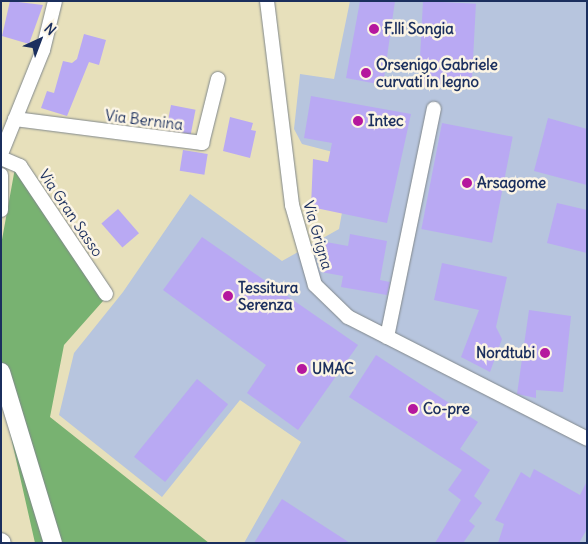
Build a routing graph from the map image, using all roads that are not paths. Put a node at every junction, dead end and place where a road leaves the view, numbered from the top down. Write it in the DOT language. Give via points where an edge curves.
graph roads {
  1 [pos="55,1"];
  2 [pos="267,1"];
  3 [pos="218,79"];
  4 [pos="434,109"];
  5 [pos="15,119"];
  6 [pos="1,154"];
  7 [pos="1,158"];
  8 [pos="1,175"];
  9 [pos="1,210"];
  10 [pos="106,294"];
  11 [pos="387,337"];
  12 [pos="1,372"];
  13 [pos="587,439"];
  14 [pos="53,543"];
  1 -- 5 [label="street" via="43,50"];
  2 -- 11 [label="street, Via Grigna" via="292,205 315,285 348,317"];
  3 -- 5 [label="street, Via Bernina" via="202,143"];
  4 -- 11 [label="street"];
  5 -- 6 [label="street"];
  7 -- 10 [label="street, Via Gran Sasso" via="20,166"];
  8 -- 9 [label="street"];
  11 -- 13 [label="street, Via Grigna"];
  12 -- 14 [label="main road"];
}
